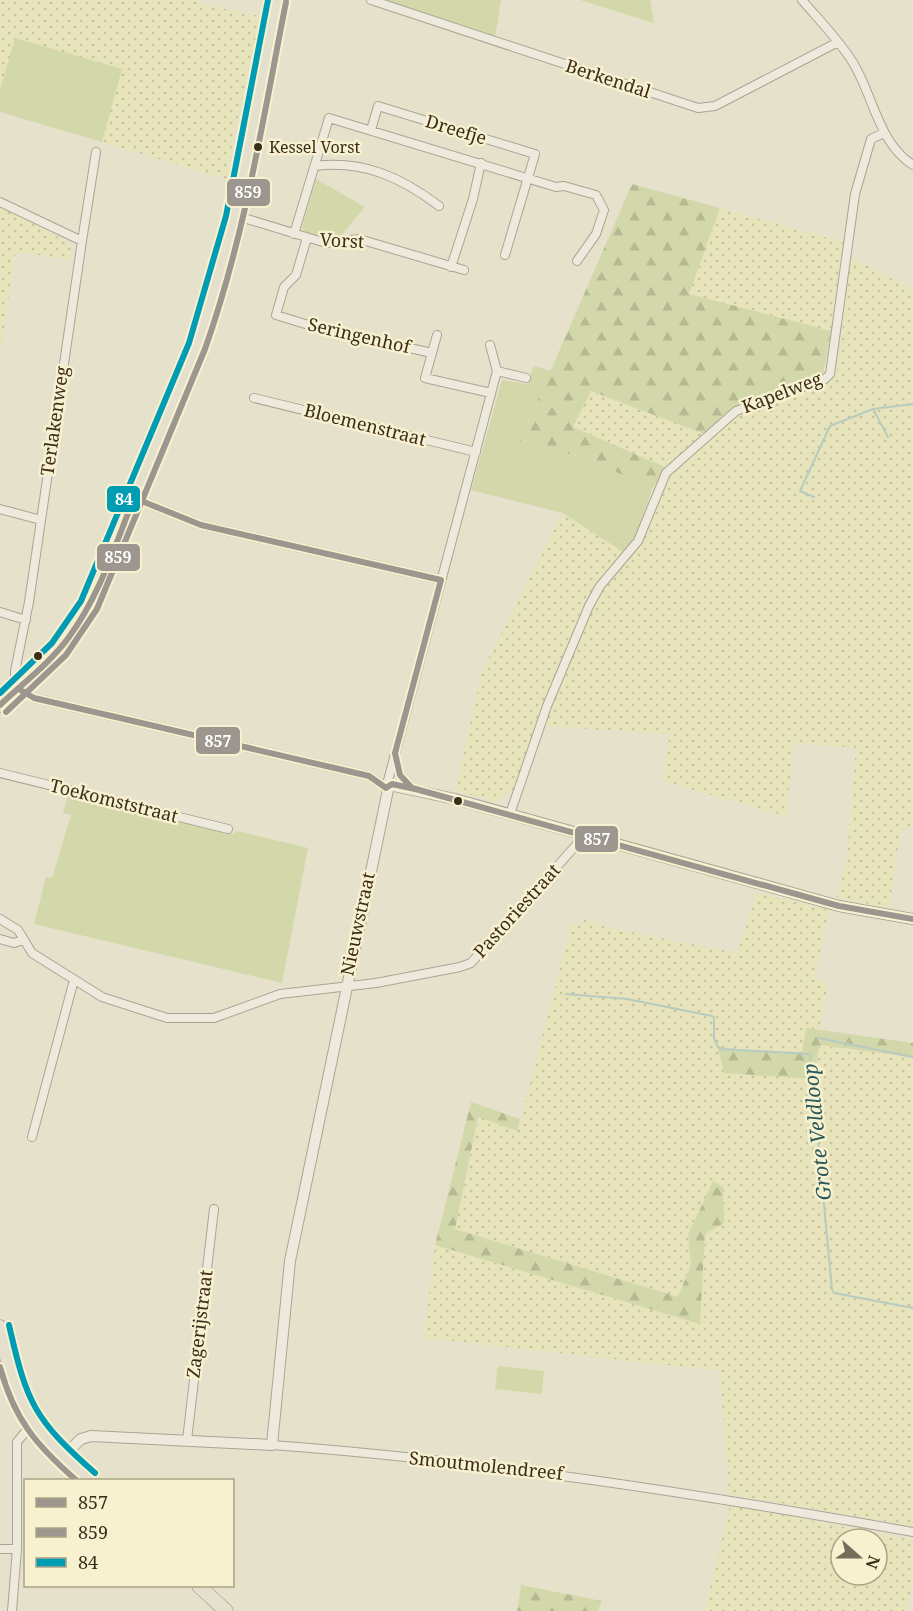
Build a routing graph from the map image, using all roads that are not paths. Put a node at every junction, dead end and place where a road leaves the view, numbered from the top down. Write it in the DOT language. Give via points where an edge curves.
graph roads {
  1 [pos="277,0"];
  2 [pos="371,0"];
  3 [pos="802,0"];
  4 [pos="838,42"];
  5 [pos="371,130"];
  6 [pos="884,133"];
  7 [pos="96,152"];
  8 [pos="481,163"];
  9 [pos="913,165"];
  10 [pos="315,166"];
  11 [pos="528,177"];
  12 [pos="0,202"];
  13 [pos="439,206"];
  14 [pos="234,215"];
  15 [pos="294,234"];
  16 [pos="307,238"];
  17 [pos="82,241"];
  18 [pos="505,255"];
  19 [pos="577,261"];
  20 [pos="451,267"];
  21 [pos="464,270"];
  22 [pos="437,335"];
  23 [pos="490,345"];
  24 [pos="432,353"];
  25 [pos="497,371"];
  26 [pos="526,378"];
  27 [pos="491,393"];
  28 [pos="254,398"];
  29 [pos="476,452"];
  30 [pos="134,498"];
  31 [pos="0,509"];
  32 [pos="41,520"];
  33 [pos="441,580"];
  34 [pos="0,612"];
  35 [pos="26,620"];
  36 [pos="19,689"];
  37 [pos="0,705"];
  38 [pos="395,753"];
  39 [pos="0,773"];
  40 [pos="386,788"];
  41 [pos="412,788"];
  42 [pos="510,814"];
  43 [pos="228,829"];
  44 [pos="579,835"];
  45 [pos="0,919"];
  46 [pos="913,919"];
  47 [pos="0,939"];
  48 [pos="23,940"];
  49 [pos="74,980"];
  50 [pos="345,987"];
  51 [pos="32,1137"];
  52 [pos="214,1209"];
  53 [pos="0,1327"];
  54 [pos="32,1424"];
  55 [pos="187,1440"];
  56 [pos="272,1445"];
  57 [pos="63,1456"];
  58 [pos="88,1479"];
  59 [pos="913,1532"];
  60 [pos="0,1549"];
  61 [pos="16,1549"];
  62 [pos="200,1587"];
  63 [pos="12,1611"];
  64 [pos="225,1611"];
  1 -- 14 [label="main road"];
  2 -- 4 [label="street, Berkendal" via="698,108 715,106"];
  3 -- 4 [label="street"];
  4 -- 6 [label="street" via="865,85"];
  5 -- 8 [label="street, Dreefje"];
  5 -- 10 [label="street, Dreefje" via="329,118"];
  5 -- 11 [label="street, Dreefje" via="378,106 535,154"];
  6 -- 9 [label="street"];
  6 -- 42 [label="street, Kapelweg" via="872,139 855,194 830,374 736,411 666,473 638,541 600,586 589,606 547,706"];
  7 -- 17 [label="street, Terlakenweg"];
  8 -- 11 [label="street, Dreefje"];
  8 -- 20 [label="street"];
  10 -- 13 [label="street" via="336,164 381,172"];
  10 -- 15 [label="street"];
  11 -- 18 [label="street, Dreefje"];
  11 -- 19 [label="street" via="556,188 564,186 596,195 604,210 596,234"];
  12 -- 17 [label="street"];
  14 -- 15 [label="street, Vorst"];
  14 -- 30 [label="main road" via="210,312"];
  15 -- 16 [label="street, Vorst"];
  16 -- 20 [label="street, Vorst" via="326,243 359,239"];
  16 -- 24 [label="street, Seringenhof" via="296,275 284,287 276,315"];
  17 -- 32 [label="street, Terlakenweg"];
  20 -- 21 [label="street, Vorst"];
  22 -- 24 [label="street"];
  23 -- 25 [label="street"];
  24 -- 27 [label="street, Seringenhof" via="424,378"];
  25 -- 26 [label="street"];
  25 -- 27 [label="street"];
  27 -- 29 [label="street, Nieuwstraat"];
  28 -- 29 [label="street, Bloemenstraat"];
  29 -- 33 [label="street, Nieuwstraat"];
  30 -- 33 [label="street" via="201,525"];
  30 -- 36 [label="main road" via="79,623"];
  31 -- 32 [label="street"];
  32 -- 35 [label="street, Terlakenweg"];
  33 -- 38 [label="street, Nieuwstraat"];
  34 -- 35 [label="street"];
  35 -- 36 [label="street, Terlakenweg" via="14,677"];
  36 -- 37 [label="main road"];
  36 -- 40 [label="street" via="34,698 369,776"];
  38 -- 40 [label="street, Nieuwstraat"];
  38 -- 41 [label="street" via="400,775"];
  39 -- 43 [label="street, Toekomststraat"];
  40 -- 41 [label="street" via="392,784"];
  40 -- 50 [label="street, Nieuwstraat"];
  41 -- 42 [label="street"];
  42 -- 44 [label="street"];
  44 -- 46 [label="street" via="839,906"];
  44 -- 50 [label="street, Pastoriestraat" via="577,844 471,963"];
  45 -- 48 [label="street" via="18,930"];
  47 -- 48 [label="street" via="14,943"];
  48 -- 49 [label="street, Pastoriestraat" via="32,953"];
  49 -- 50 [label="street, Pastoriestraat" via="102,997 144,1012 192,1019 216,1018 280,994"];
  49 -- 51 [label="street"];
  50 -- 56 [label="street, Nieuwstraat" via="290,1261"];
  52 -- 55 [label="street, Zagerijstraat"];
  53 -- 54 [label="main road" via="18,1398"];
  54 -- 57 [label="main road"];
  54 -- 61 [label="street" via="17,1442"];
  55 -- 56 [label="street, Smoutmolendreef"];
  55 -- 57 [label="street, Smoutmolendreef" via="92,1436 81,1439"];
  56 -- 59 [label="street, Smoutmolendreef" via="534,1470"];
  57 -- 58 [label="main road"];
  60 -- 61 [label="street"];
  61 -- 63 [label="street"];
  62 -- 64 [label="main road"];
}
